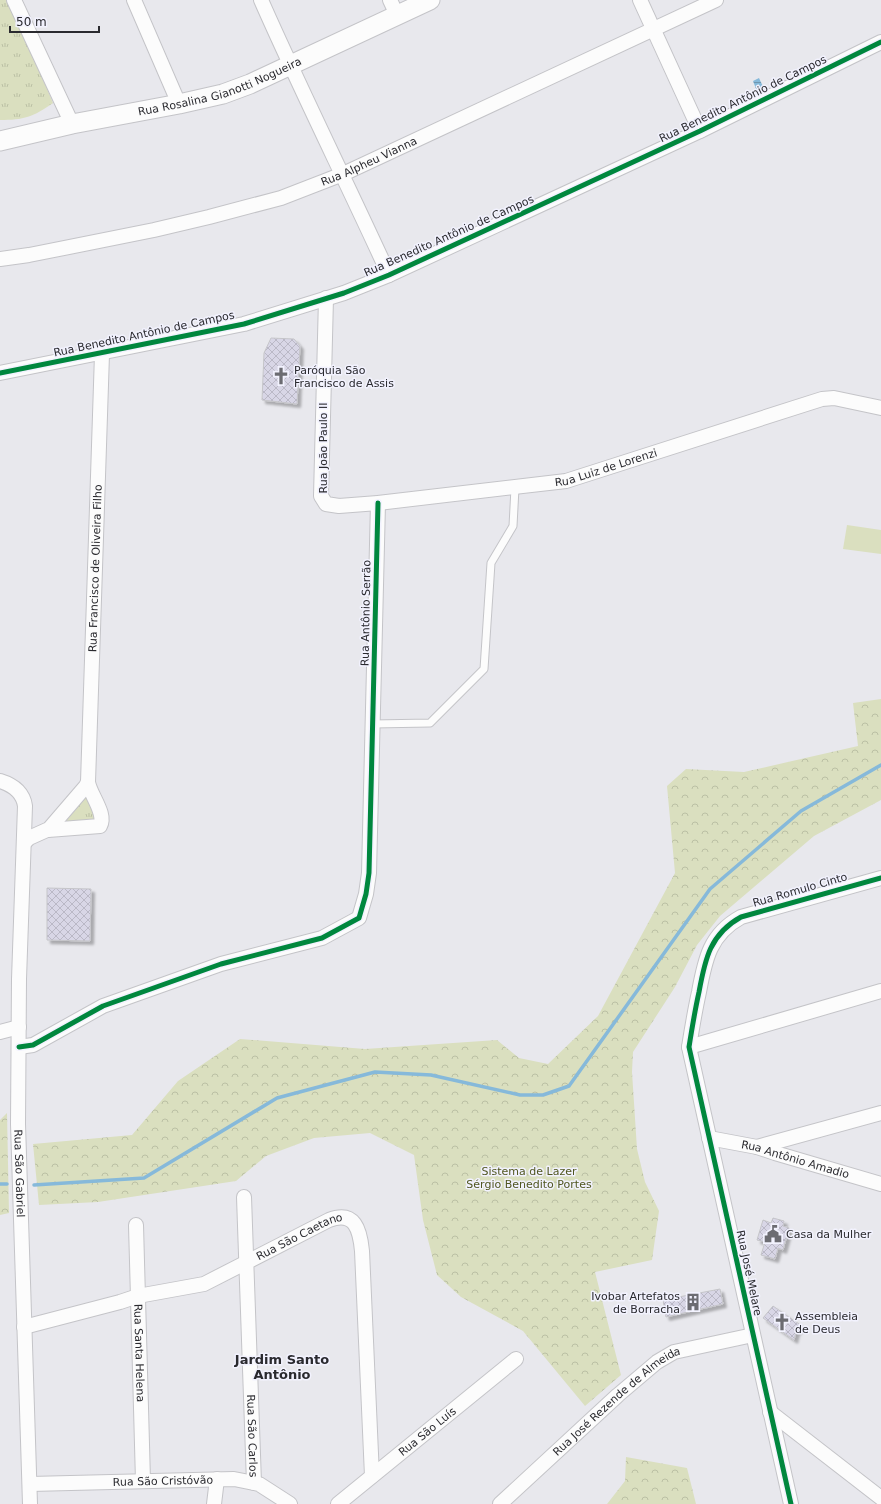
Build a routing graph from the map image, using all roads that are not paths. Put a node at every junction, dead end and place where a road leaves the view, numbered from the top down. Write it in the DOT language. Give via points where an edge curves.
graph roads {
  1 [pos="14,0"];
  2 [pos="134,0"];
  3 [pos="261,0"];
  4 [pos="430,0"];
  5 [pos="640,0"];
  6 [pos="716,0"];
  7 [pos="394,7"];
  8 [pos="653,29"];
  9 [pos="881,42"];
  10 [pos="290,65"];
  11 [pos="179,104"];
  12 [pos="72,124"];
  13 [pos="700,131"];
  14 [pos="0,141"];
  15 [pos="343,174"];
  16 [pos="0,259"];
  17 [pos="389,276"];
  18 [pos="326,298"];
  19 [pos="102,354"];
  20 [pos="0,373"];
  21 [pos="881,408"];
  22 [pos="515,488"];
  23 [pos="324,501"];
  24 [pos="378,503"];
  25 [pos="373,724"];
  26 [pos="0,781"];
  27 [pos="88,782"];
  28 [pos="48,830"];
  29 [pos="24,843"];
  30 [pos="881,878"];
  31 [pos="881,991"];
  32 [pos="19,1027"];
  33 [pos="0,1032"];
  34 [pos="19,1047"];
  35 [pos="689,1047"];
  36 [pos="881,1114"];
  37 [pos="709,1138"];
  38 [pos="757,1147"];
  39 [pos="881,1184"];
  40 [pos="244,1197"];
  41 [pos="136,1225"];
  42 [pos="246,1263"];
  43 [pos="138,1296"];
  44 [pos="24,1327"];
  45 [pos="753,1335"];
  46 [pos="516,1359"];
  47 [pos="770,1412"];
  48 [pos="372,1476"];
  49 [pos="217,1479"];
  50 [pos="143,1481"];
  51 [pos="254,1483"];
  52 [pos="30,1484"];
  53 [pos="881,1498"];
  54 [pos="30,1504"];
  55 [pos="214,1504"];
  56 [pos="290,1504"];
  57 [pos="338,1504"];
  58 [pos="500,1504"];
  59 [pos="791,1504"];
  1 -- 12 [label="street"];
  2 -- 11 [label="street"];
  3 -- 10 [label="street"];
  4 -- 7 [label="street, Rua Rosalina Gianotti Nogueira"];
  5 -- 8 [label="street"];
  6 -- 8 [label="street, Rua Alpheu Vianna"];
  7 -- 10 [label="street, Rua Rosalina Gianotti Nogueira"];
  8 -- 13 [label="street"];
  8 -- 15 [label="street, Rua Alpheu Vianna"];
  9 -- 13 [label="street, Rua Benedito Antônio de Campos"];
  10 -- 11 [label="street, Rua Rosalina Gianotti Nogueira" via="223,94"];
  10 -- 15 [label="street"];
  11 -- 12 [label="street, Rua Rosalina Gianotti Nogueira"];
  12 -- 14 [label="street, Rua Rosalina Gianotti Nogueira"];
  13 -- 17 [label="street, Rua Benedito Antônio de Campos"];
  15 -- 16 [label="street, Rua Alpheu Vianna" via="281,198 209,217"];
  15 -- 17 [label="street"];
  17 -- 18 [label="street, Rua Benedito Antônio de Campos"];
  18 -- 19 [label="street, Rua Benedito Antônio de Campos" via="244,324"];
  18 -- 23 [label="street, Rua João Paulo II" via="321,496"];
  19 -- 20 [label="street, Rua Benedito Antônio de Campos"];
  19 -- 27 [label="street, Rua Francisco de Oliveira Filho"];
  21 -- 22 [label="street, Rua Luiz de Lorenzi" via="834,398 822,399 566,481"];
  22 -- 24 [label="street, Rua Luiz de Lorenzi"];
  22 -- 25 [label="lane" via="513,526 492,563 484,669 430,724"];
  23 -- 24 [label="street, Rua Luiz de Lorenzi" via="331,506"];
  24 -- 25 [label="street, Rua Antônio Serrão"];
  25 -- 34 [label="street, Rua Antônio Serrão" via="369,873 366,894 358,918 322,938 221,964 103,1006 33,1045"];
  26 -- 29 [label="street, Rua São Gabriel" via="16,788 22,795 25,806"];
  27 -- 28 [label="street, Rua Francisco de Oliveira Filho"];
  27 -- 28 [label="street, Rua Francisco de Oliveira Filho" via="100,812 100,826"];
  28 -- 29 [label="street, Rua Francisco de Oliveira Filho"];
  29 -- 32 [label="street, Rua São Gabriel"];
  30 -- 35 [label="street, Rua Romulo Cinto" via="741,917 718,934 707,954"];
  31 -- 35 [label="street"];
  32 -- 33 [label="street"];
  32 -- 34 [label="street, Rua São Gabriel"];
  34 -- 44 [label="street, Rua São Gabriel" via="18,1124"];
  35 -- 37 [label="street, Rua José Melare"];
  36 -- 38 [label="street"];
  37 -- 38 [label="street, Rua Antônio Amadio"];
  37 -- 45 [label="street, Rua José Melare"];
  38 -- 39 [label="street, Rua Antônio Amadio"];
  40 -- 42 [label="street, Rua São Carlos"];
  41 -- 43 [label="street, Rua Santa Helena"];
  42 -- 43 [label="street, Rua São Caetano" via="204,1284"];
  42 -- 48 [label="street, Rua São Caetano" via="336,1217 342,1216 353,1221 358,1228 362,1251"];
  42 -- 51 [label="street, Rua São Carlos"];
  43 -- 44 [label="street, Rua São Caetano"];
  43 -- 50 [label="street, Rua Santa Helena"];
  44 -- 52 [label="street, Rua São Gabriel"];
  45 -- 47 [label="street, Rua José Melare"];
  45 -- 58 [label="street, Rua José Rezende de Almeida" via="674,1352 657,1362"];
  46 -- 48 [label="street, Rua São Luís"];
  47 -- 53 [label="street"];
  47 -- 59 [label="street, Rua José Melare"];
  48 -- 57 [label="street, Rua São Luís"];
  49 -- 50 [label="street, Rua São Cristóvão"];
  49 -- 51 [label="street, Rua São Cristóvão"];
  49 -- 55 [label="street"];
  50 -- 52 [label="street, Rua São Cristóvão"];
  51 -- 56 [label="street, Rua São Cristóvão" via="264,1486"];
  52 -- 54 [label="street, Rua São Gabriel"];
}
